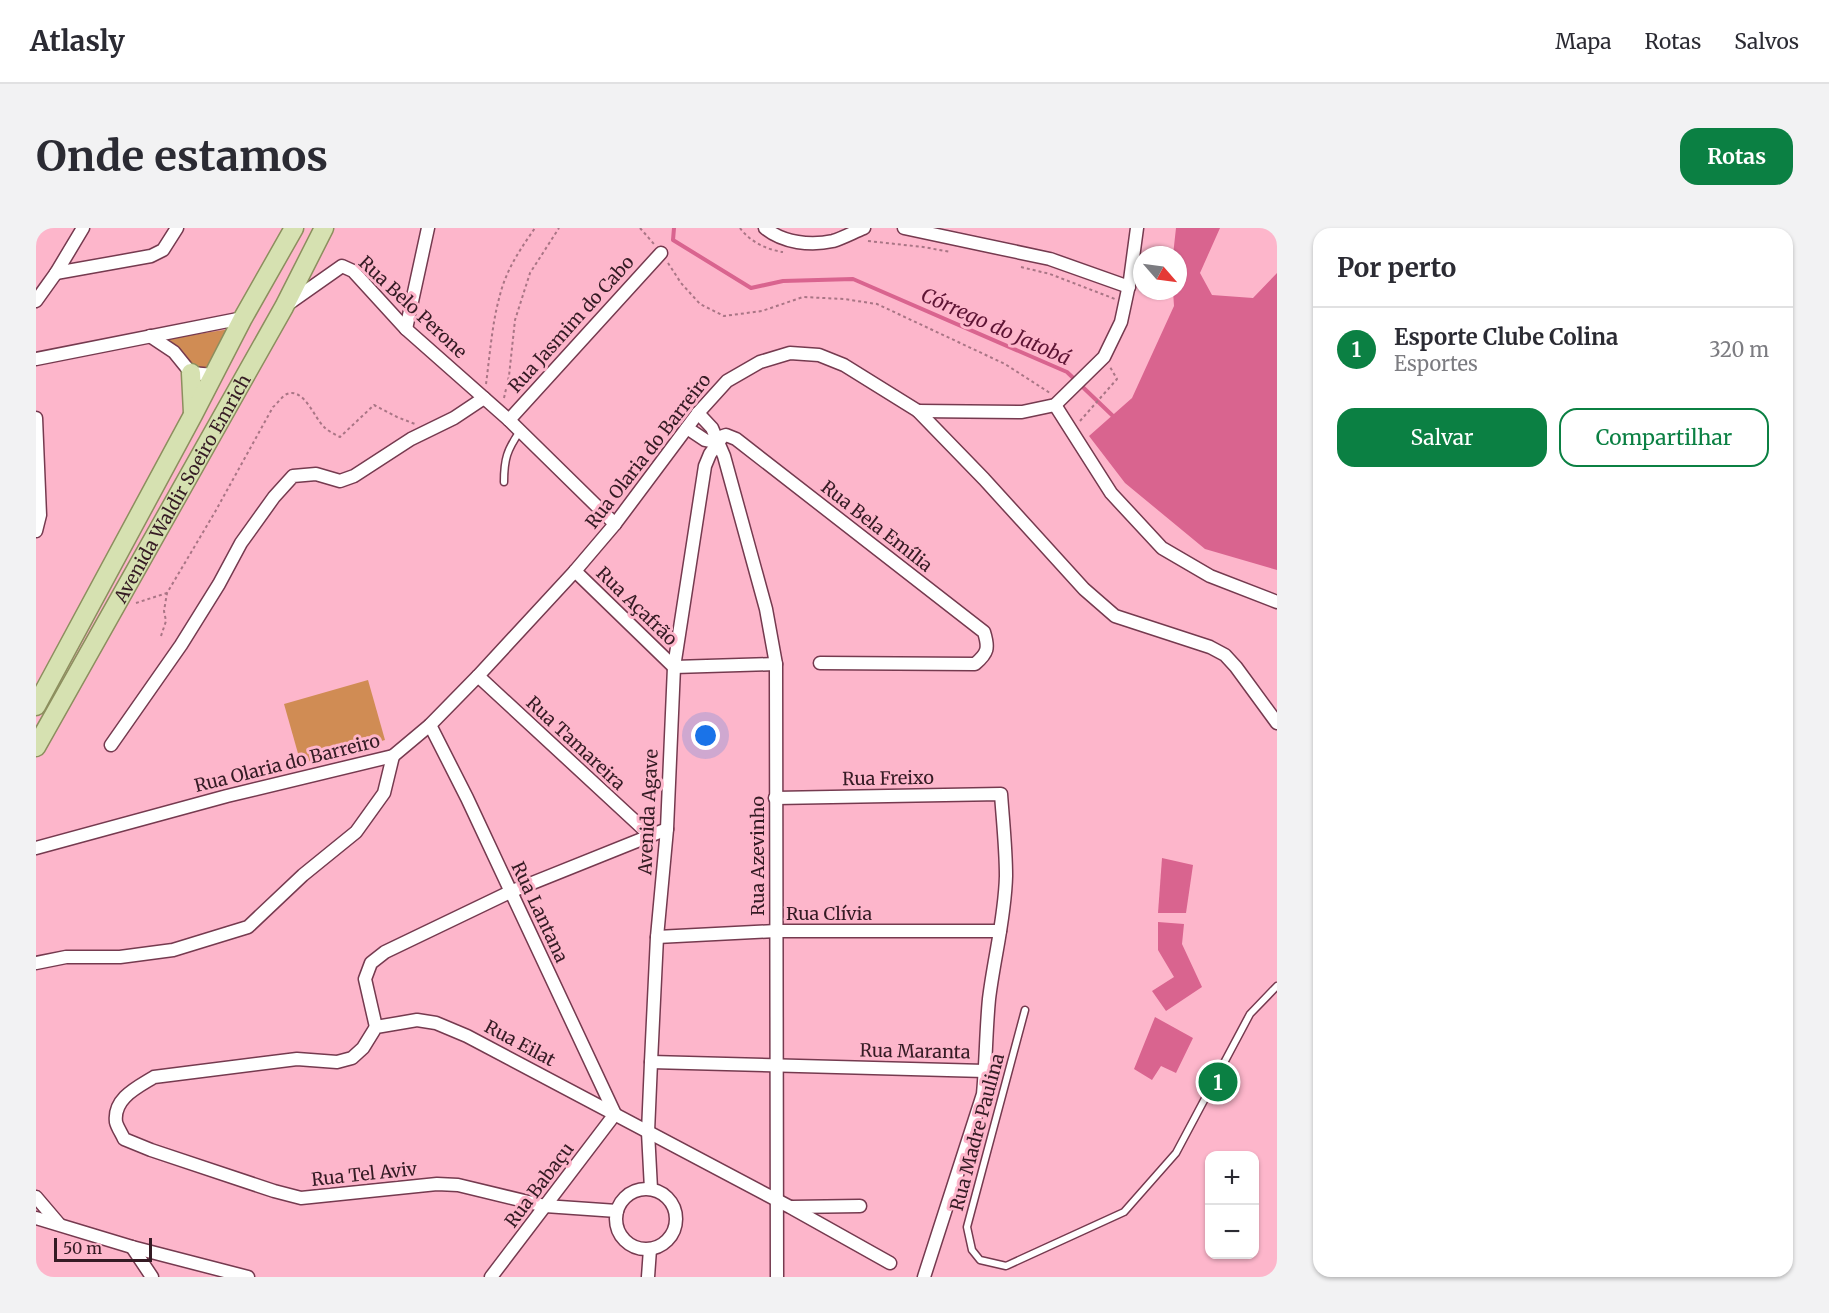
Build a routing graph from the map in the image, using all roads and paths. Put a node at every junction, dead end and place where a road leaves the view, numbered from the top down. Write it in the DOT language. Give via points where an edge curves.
graph roads {
  1 [pos="83,228"];
  2 [pos="177,228"];
  3 [pos="294,228"];
  4 [pos="324,228"];
  5 [pos="428,228"];
  6 [pos="535,228"];
  7 [pos="559,228"];
  8 [pos="640,228"];
  9 [pos="740,228"];
  10 [pos="765,228"];
  11 [pos="864,228"];
  12 [pos="904,228"];
  13 [pos="1136,229"];
  14 [pos="859,243"];
  15 [pos="661,253"];
  16 [pos="787,253"];
  17 [pos="955,253"];
  18 [pos="1018,266"];
  19 [pos="56,273"];
  20 [pos="1128,287"];
  21 [pos="36,301"];
  22 [pos="1126,303"];
  23 [pos="284,307"];
  24 [pos="243,318"];
  25 [pos="406,329"];
  26 [pos="150,336"];
  27 [pos="36,358"];
  28 [pos="1103,358"];
  29 [pos="248,369"];
  30 [pos="191,373"];
  31 [pos="214,375"];
  32 [pos="484,398"];
  33 [pos="1060,400"];
  34 [pos="918,411"];
  35 [pos="698,413"];
  36 [pos="193,415"];
  37 [pos="504,416"];
  38 [pos="36,418"];
  39 [pos="687,428"];
  40 [pos="432,430"];
  41 [pos="520,431"];
  42 [pos="1071,431"];
  43 [pos="719,443"];
  44 [pos="504,482"];
  45 [pos="615,524"];
  46 [pos="36,531"];
  47 [pos="574,571"];
  48 [pos="167,593"];
  49 [pos="1277,602"];
  50 [pos="109,616"];
  51 [pos="161,636"];
  52 [pos="820,663"];
  53 [pos="776,664"];
  54 [pos="674,667"];
  55 [pos="478,676"];
  56 [pos="36,706"];
  57 [pos="1277,723"];
  58 [pos="430,725"];
  59 [pos="111,745"];
  60 [pos="36,747"];
  61 [pos="393,756"];
  62 [pos="1001,794"];
  63 [pos="775,798"];
  64 [pos="667,829"];
  65 [pos="651,836"];
  66 [pos="36,848"];
  67 [pos="510,892"];
  68 [pos="776,931"];
  69 [pos="1000,931"];
  70 [pos="657,937"];
  71 [pos="36,963"];
  72 [pos="1277,986"];
  73 [pos="1025,1010"];
  74 [pos="376,1027"];
  75 [pos="651,1062"];
  76 [pos="775,1066"];
  77 [pos="985,1071"];
  78 [pos="615,1114"];
  79 [pos="648,1132"];
  80 [pos="651,1189"];
  81 [pos="36,1197"];
  82 [pos="777,1201"];
  83 [pos="545,1206"];
  84 [pos="860,1206"];
  85 [pos="790,1207"];
  86 [pos="617,1211"];
  87 [pos="36,1218"];
  88 [pos="60,1225"];
  89 [pos="132,1247"];
  90 [pos="650,1249"];
  91 [pos="890,1263"];
  92 [pos="153,1277"];
  93 [pos="248,1277"];
  94 [pos="491,1277"];
  95 [pos="648,1277"];
  96 [pos="777,1277"];
  97 [pos="924,1277"];
  1 -- 19 [label="street"];
  2 -- 19 [label="street" via="163,250 151,256"];
  3 -- 24 [label="main road, Avenida Waldir Soeiro Emrich"];
  4 -- 23 [label="main road, Avenida Waldir Soeiro Emrich"];
  5 -- 25 [label="street"];
  6 -- 32 [label="path" via="513,262 500,293"];
  7 -- 37 [label="path" via="530,273 515,320"];
  8 -- 15 [label="path"];
  9 -- 16 [label="path" via="754,242"];
  10 -- 11 [label="street" via="803,243 834,241"];
  12 -- 20 [label="street" via="1050,260"];
  13 -- 20 [label="street"];
  14 -- 17 [label="path" via="869,241"];
  15 -- 33 [label="path" via="700,304 724,316 762,311 803,297 877,304 1005,364"];
  15 -- 37 [label="street, Rua Jasmim do Cabo"];
  18 -- 22 [label="path"];
  19 -- 21 [label="street"];
  20 -- 22 [label="street"];
  22 -- 28 [label="street"];
  23 -- 25 [label="street, Rua Belo Perone" via="342,266 352,271"];
  23 -- 29 [label="main road, Avenida Waldir Soeiro Emrich"];
  24 -- 26 [label="street"];
  24 -- 29 [label="main road"];
  24 -- 31 [label="main road, Avenida Waldir Soeiro Emrich"];
  25 -- 32 [label="street, Rua Belo Perone"];
  26 -- 27 [label="street"];
  26 -- 30 [label="street" via="174,352"];
  28 -- 33 [label="street"];
  28 -- 42 [label="path" via="1117,379"];
  29 -- 31 [label="main road"];
  29 -- 50 [label="main road, Avenida Waldir Soeiro Emrich"];
  30 -- 31 [label="street"];
  30 -- 36 [label="main road"];
  31 -- 36 [label="main road, Avenida Waldir Soeiro Emrich"];
  32 -- 37 [label="street, Rua Belo Perone"];
  32 -- 40 [label="street"];
  33 -- 34 [label="street" via="1022,412"];
  33 -- 42 [label="street"];
  34 -- 35 [label="street, Rua Olaria do Barreiro" via="844,364 819,355 790,353 760,362 727,381"];
  34 -- 57 [label="street, Rua Olaria do Barreiro" via="1084,589 1114,616 1225,655"];
  35 -- 39 [label="street, Rua Olaria do Barreiro"];
  35 -- 43 [label="street, Rua Azevinho"];
  36 -- 56 [label="main road, Avenida Waldir Soeiro Emrich"];
  37 -- 41 [label="street, Rua Belo Perone"];
  38 -- 46 [label="street" via="40,515"];
  39 -- 43 [label="street" via="705,440"];
  39 -- 45 [label="street, Rua Olaria do Barreiro"];
  40 -- 48 [label="path" via="374,405 340,437 322,426 299,396 286,394 273,407"];
  40 -- 59 [label="street" via="340,481 316,474 293,476 241,543 181,645"];
  41 -- 44 [label="lane" via="506,453"];
  41 -- 45 [label="street, Rua Belo Perone"];
  42 -- 49 [label="street" via="1111,493 1162,548 1210,576"];
  43 -- 52 [label="street, Rua Bela Emília" via="726,435 736,440 984,632 988,645 985,656 975,664"];
  43 -- 53 [label="street, Rua Azevinho" via="766,609"];
  43 -- 54 [label="street, Avenida Agave" via="705,466"];
  45 -- 47 [label="street, Rua Olaria do Barreiro"];
  47 -- 54 [label="street, Rua Açafrão"];
  47 -- 55 [label="street, Rua Olaria do Barreiro"];
  48 -- 50 [label="path"];
  48 -- 51 [label="path"];
  50 -- 60 [label="main road, Avenida Waldir Soeiro Emrich"];
  53 -- 54 [label="street"];
  53 -- 63 [label="street, Rua Azevinho"];
  54 -- 64 [label="street, Avenida Agave"];
  55 -- 58 [label="street, Rua Olaria do Barreiro"];
  55 -- 65 [label="street, Rua Tamareira"];
  58 -- 61 [label="street, Rua Olaria do Barreiro"];
  58 -- 67 [label="street, Rua Lantana"];
  61 -- 66 [label="street, Rua Olaria do Barreiro"];
  61 -- 71 [label="street" via="384,793 356,832 303,874 248,927 172,950"];
  62 -- 63 [label="street, Rua Freixo"];
  62 -- 69 [label="street, Rua Maranta" via="1006,878"];
  63 -- 68 [label="street, Rua Azevinho"];
  64 -- 65 [label="street"];
  64 -- 70 [label="street, Avenida Agave"];
  65 -- 67 [label="street"];
  67 -- 74 [label="street" via="385,952 371,963 365,978"];
  67 -- 78 [label="street, Rua Lantana"];
  68 -- 69 [label="street, Rua Clívia"];
  68 -- 70 [label="street, Rua Clívia"];
  68 -- 76 [label="street, Rua Azevinho"];
  69 -- 77 [label="street, Rua Maranta" via="986,1025"];
  70 -- 75 [label="street, Avenida Agave"];
  72 -- 73 [label="lane, Rua Madre Paulina" via="1250,1014 1176,1153 1124,1212 1006,1266 980,1260 972,1250 967,1227"];
  74 -- 78 [label="street, Rua Eilat" via="417,1020 436,1023"];
  74 -- 83 [label="street, Rua Tel Aviv" via="352,1058 337,1062 297,1059 154,1077 118,1103 116,1121 124,1139 301,1198 437,1184 458,1185"];
  75 -- 76 [label="street, Rua Maranta"];
  75 -- 79 [label="street, Avenida Agave"];
  76 -- 77 [label="street, Rua Maranta"];
  76 -- 82 [label="street, Rua Azevinho"];
  77 -- 97 [label="street" via="976,1121"];
  78 -- 79 [label="street, Rua Eilat"];
  78 -- 83 [label="street, Rua Babaçu"];
  79 -- 80 [label="street, Avenida Agave"];
  79 -- 82 [label="street, Rua Eilat"];
  80 -- 86 [label="street" via="626,1196"];
  80 -- 90 [label="street" via="673,1205 676,1224 668,1241"];
  81 -- 88 [label="street"];
  82 -- 85 [label="street, Rua Eilat"];
  82 -- 96 [label="street, Rua Azevinho"];
  83 -- 86 [label="street, Rua Tel Aviv"];
  83 -- 94 [label="street, Rua Babaçu"];
  84 -- 85 [label="street"];
  85 -- 91 [label="street, Rua Eilat"];
  86 -- 90 [label="street" via="618,1231 623,1239 640,1249"];
  87 -- 88 [label="street"];
  88 -- 89 [label="street"];
  89 -- 92 [label="street"];
  89 -- 93 [label="street"];
  90 -- 95 [label="street"];
}
